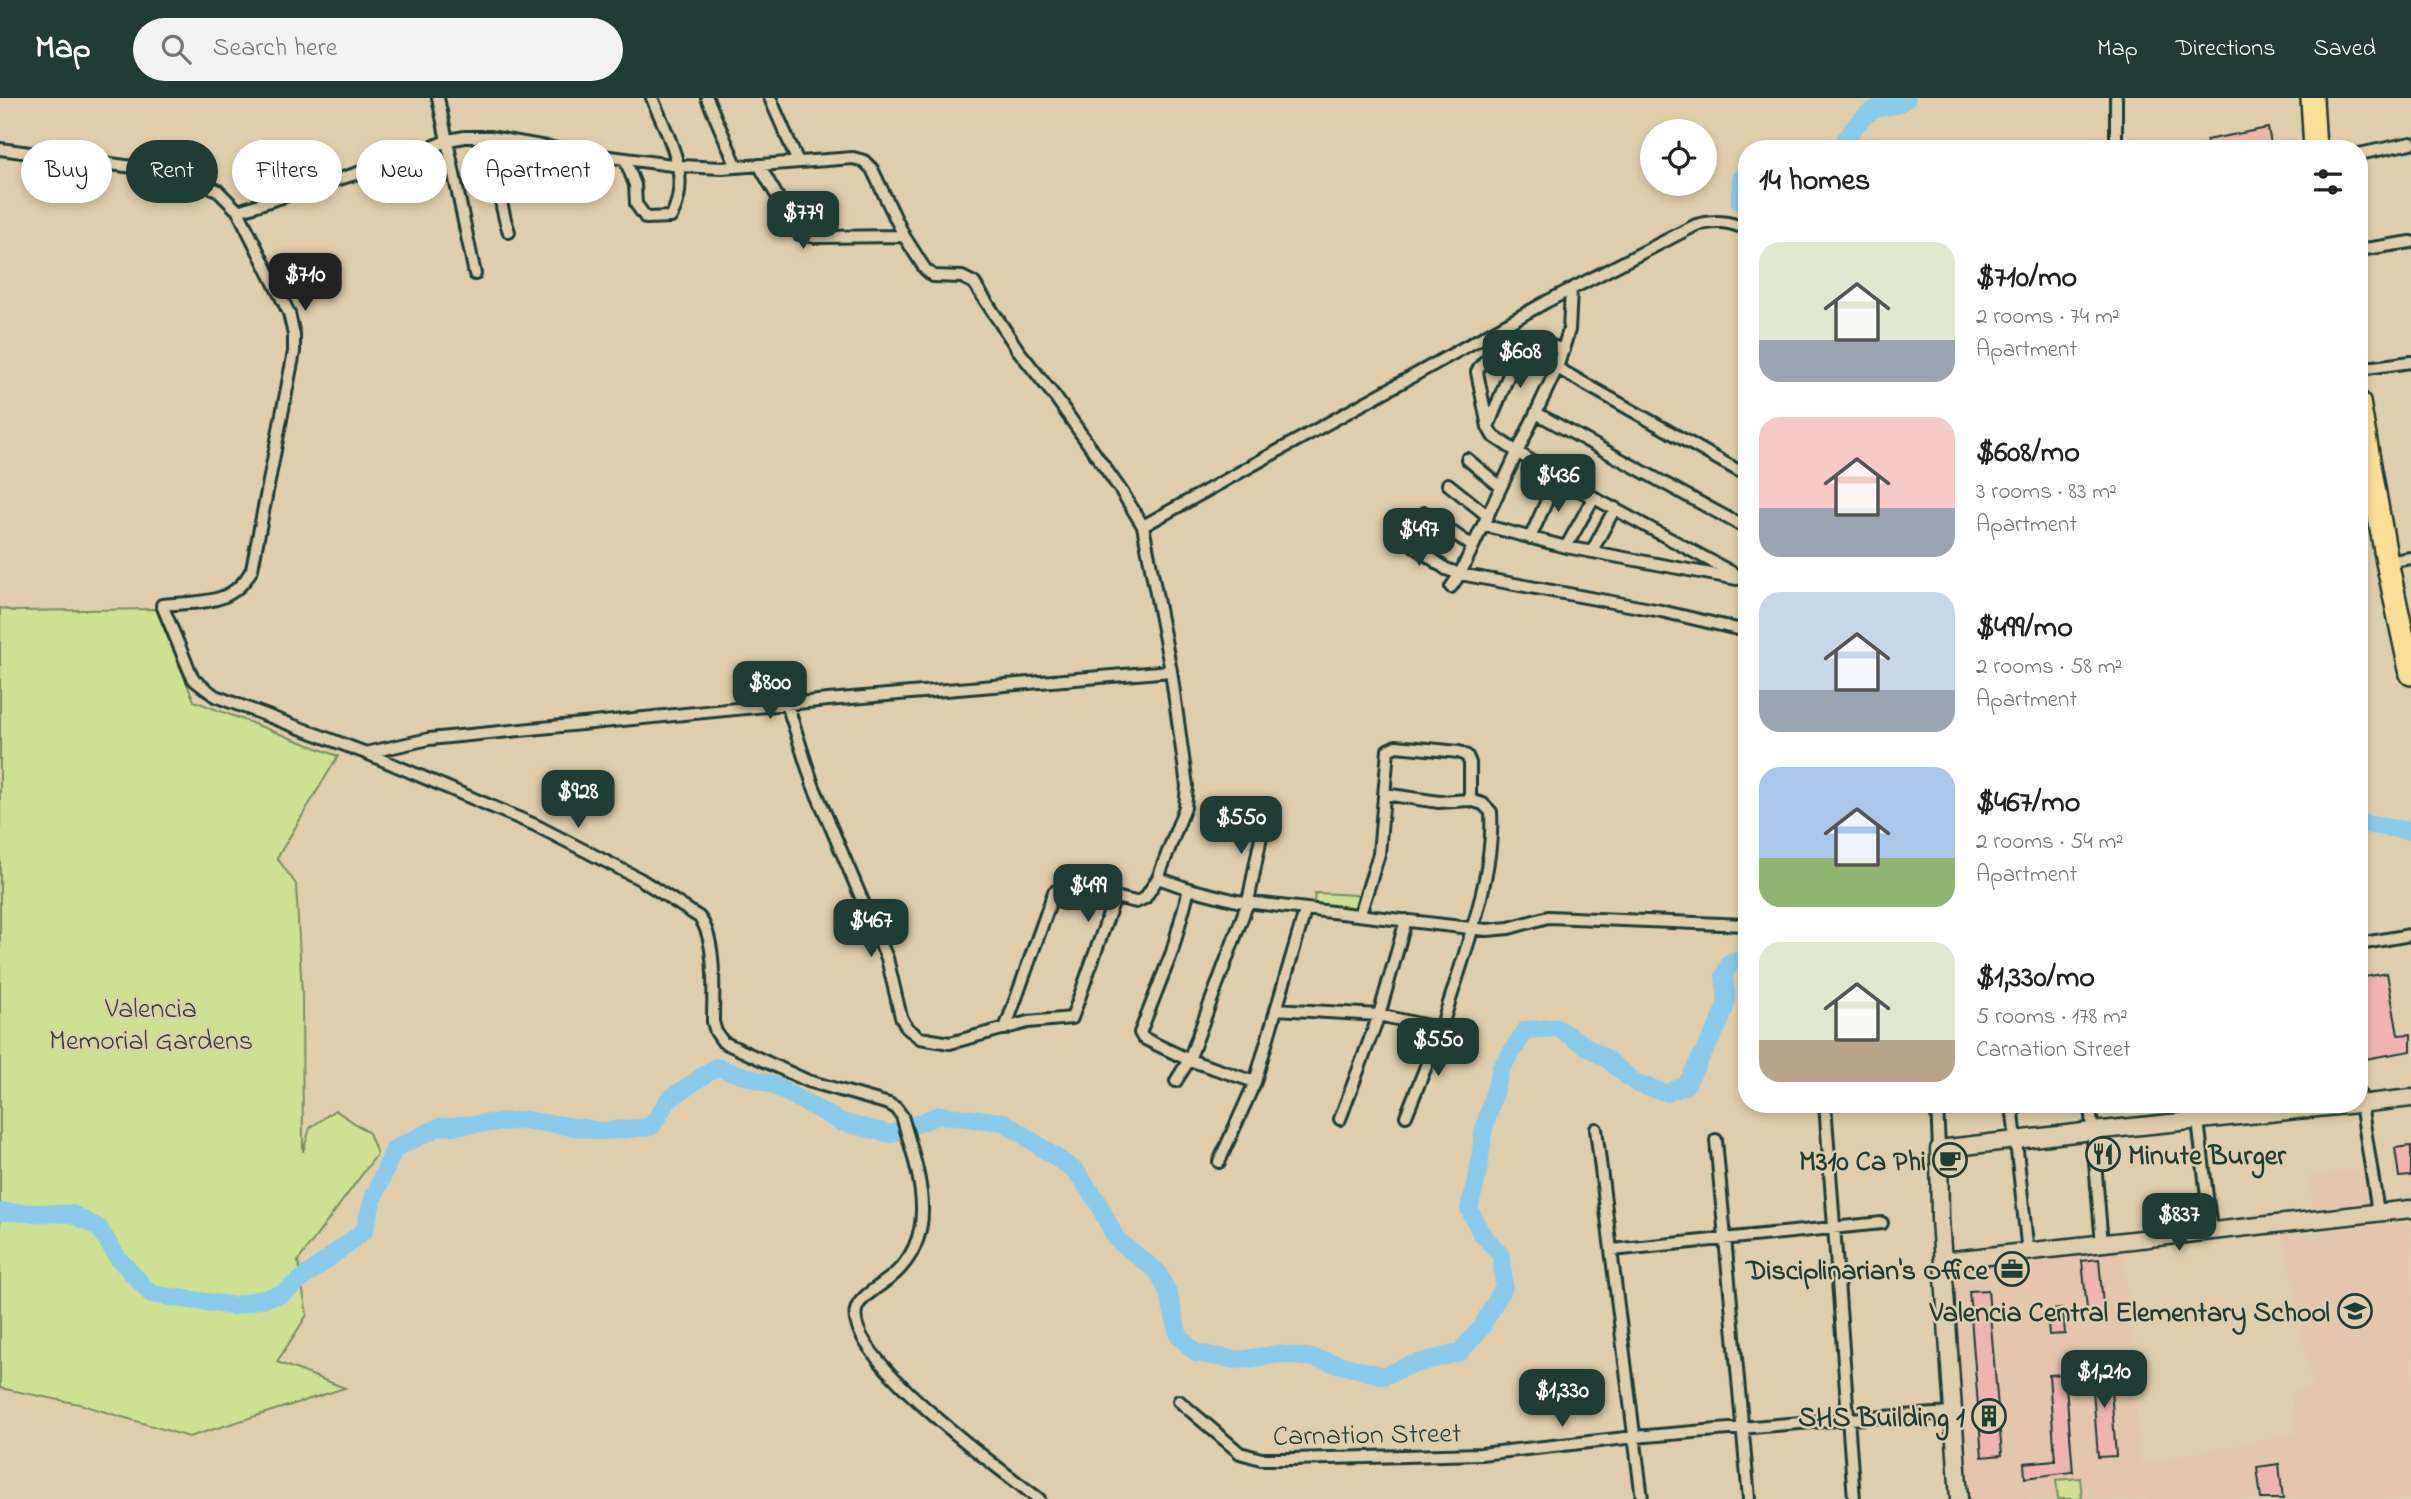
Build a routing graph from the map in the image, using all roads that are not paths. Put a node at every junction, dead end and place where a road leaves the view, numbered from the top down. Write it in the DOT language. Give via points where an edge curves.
graph roads {
  1 [pos="438,98"];
  2 [pos="652,98"];
  3 [pos="707,98"];
  4 [pos="770,98"];
  5 [pos="2116,98"];
  6 [pos="2312,98"];
  7 [pos="501,139"];
  8 [pos="448,140"];
  9 [pos="2116,140"];
  10 [pos="2314,140"];
  11 [pos="2411,143"];
  12 [pos="0,149"];
  13 [pos="2368,152"];
  14 [pos="625,159"];
  15 [pos="798,162"];
  16 [pos="759,165"];
  17 [pos="680,166"];
  18 [pos="737,166"];
  19 [pos="239,211"];
  20 [pos="1738,226"];
  21 [pos="509,232"];
  22 [pos="904,236"];
  23 [pos="2411,242"];
  24 [pos="2368,249"];
  25 [pos="475,274"];
  26 [pos="1571,290"];
  27 [pos="1522,341"];
  28 [pos="1564,350"];
  29 [pos="2411,362"];
  30 [pos="1557,368"];
  31 [pos="2368,368"];
  32 [pos="1536,413"];
  33 [pos="1488,426"];
  34 [pos="1517,452"];
  35 [pos="2368,453"];
  36 [pos="1467,459"];
  37 [pos="1738,470"];
  38 [pos="1557,478"];
  39 [pos="1448,484"];
  40 [pos="1501,487"];
  41 [pos="1594,497"];
  42 [pos="1615,508"];
  43 [pos="1425,513"];
  44 [pos="1486,520"];
  45 [pos="1738,524"];
  46 [pos="1143,527"];
  47 [pos="1394,531"];
  48 [pos="1530,538"];
  49 [pos="1472,546"];
  50 [pos="1566,547"];
  51 [pos="1592,551"];
  52 [pos="2411,558"];
  53 [pos="2387,562"];
  54 [pos="1460,574"];
  55 [pos="1738,576"];
  56 [pos="1738,578"];
  57 [pos="1451,587"];
  58 [pos="1738,629"];
  59 [pos="1171,671"];
  60 [pos="2411,674"];
  61 [pos="787,704"];
  62 [pos="366,753"];
  63 [pos="1384,794"];
  64 [pos="1470,800"];
  65 [pos="1265,817"];
  66 [pos="1158,878"];
  67 [pos="1189,889"];
  68 [pos="1115,897"];
  69 [pos="1248,902"];
  70 [pos="1305,911"];
  71 [pos="1360,914"];
  72 [pos="1406,920"];
  73 [pos="1738,925"];
  74 [pos="1470,929"];
  75 [pos="2410,935"];
  76 [pos="2368,942"];
  77 [pos="1276,1009"];
  78 [pos="1379,1015"];
  79 [pos="1441,1028"];
  80 [pos="1005,1029"];
  81 [pos="1189,1060"];
  82 [pos="1176,1081"];
  83 [pos="1255,1082"];
  84 [pos="2411,1098"];
  85 [pos="2368,1100"];
  86 [pos="1826,1113"];
  87 [pos="1937,1113"];
  88 [pos="2013,1113"];
  89 [pos="2091,1113"];
  90 [pos="2191,1113"];
  91 [pos="2196,1113"];
  92 [pos="2361,1113"];
  93 [pos="1406,1116"];
  94 [pos="1340,1119"];
  95 [pos="1596,1129"];
  96 [pos="2092,1131"];
  97 [pos="1716,1140"];
  98 [pos="2015,1142"];
  99 [pos="1939,1149"];
  100 [pos="1219,1162"];
  101 [pos="2411,1209"];
  102 [pos="2378,1212"];
  103 [pos="1882,1223"];
  104 [pos="1835,1226"];
  105 [pos="2211,1230"];
  106 [pos="1723,1238"];
  107 [pos="2102,1244"];
  108 [pos="1612,1250"];
  109 [pos="2028,1253"];
  110 [pos="1943,1261"];
  111 [pos="1180,1401"];
  112 [pos="1953,1413"];
  113 [pos="1848,1419"];
  114 [pos="1741,1428"];
  115 [pos="1635,1437"];
  116 [pos="1039,1499"];
  117 [pos="1642,1499"];
  118 [pos="1749,1499"];
  119 [pos="1854,1499"];
  120 [pos="1959,1499"];
  1 -- 8 [label="street"];
  2 -- 17 [label="street"];
  3 -- 18 [label="street"];
  4 -- 15 [label="street"];
  5 -- 9 [label="street"];
  6 -- 10 [label="highway"];
  7 -- 8 [label="street"];
  7 -- 14 [label="street"];
  7 -- 21 [label="street" via="500,207"];
  8 -- 19 [label="street" via="412,156"];
  8 -- 25 [label="street"];
  11 -- 13 [label="street"];
  12 -- 19 [label="street" via="177,173 217,190"];
  14 -- 17 [label="street"];
  14 -- 17 [label="street" via="635,185 636,204 646,218 671,217 679,202"];
  15 -- 16 [label="street"];
  15 -- 22 [label="street" via="864,161 879,180"];
  16 -- 18 [label="street"];
  16 -- 22 [label="street" via="799,234"];
  17 -- 18 [label="street"];
  19 -- 62 [label="street" via="289,313 294,335 260,539 252,569 238,590 226,598 162,605 199,686 227,702"];
  20 -- 26 [label="street" via="1714,221 1696,226"];
  22 -- 46 [label="street" via="928,273 962,277 974,284"];
  23 -- 24 [label="street"];
  26 -- 28 [label="street"];
  26 -- 46 [label="street"];
  27 -- 28 [label="street"];
  27 -- 33 [label="street"];
  27 -- 33 [label="street" via="1478,367"];
  28 -- 30 [label="street"];
  29 -- 31 [label="street"];
  30 -- 32 [label="street"];
  30 -- 37 [label="street"];
  32 -- 34 [label="street"];
  32 -- 45 [label="street"];
  33 -- 34 [label="street" via="1500,442"];
  34 -- 38 [label="street"];
  34 -- 40 [label="street"];
  35 -- 53 [label="highway"];
  36 -- 40 [label="street"];
  38 -- 41 [label="street"];
  38 -- 48 [label="street"];
  39 -- 44 [label="street"];
  40 -- 44 [label="street"];
  41 -- 42 [label="street"];
  41 -- 50 [label="street"];
  42 -- 51 [label="street"];
  42 -- 55 [label="street"];
  43 -- 49 [label="street"];
  44 -- 48 [label="street"];
  44 -- 49 [label="street"];
  46 -- 59 [label="street"];
  47 -- 54 [label="street"];
  48 -- 50 [label="street"];
  49 -- 54 [label="street"];
  50 -- 51 [label="street"];
  51 -- 56 [label="street"];
  52 -- 53 [label="street"];
  53 -- 60 [label="highway"];
  54 -- 57 [label="street"];
  54 -- 58 [label="street"];
  59 -- 61 [label="street"];
  59 -- 66 [label="street" via="1187,786 1185,807"];
  61 -- 62 [label="street" via="429,739"];
  61 -- 80 [label="street" via="813,785 887,958 907,1028 920,1038 950,1043"];
  62 -- 116 [label="street" via="535,825 640,879 699,917 705,924 711,955 713,1022 723,1042 808,1082 896,1108 908,1136 923,1202 922,1232 906,1262 858,1304 858,1332 884,1369 976,1451"];
  63 -- 64 [label="street" via="1439,802"];
  63 -- 64 [label="street" via="1386,753 1402,746 1467,756"];
  63 -- 71 [label="street" via="1379,854"];
  64 -- 74 [label="street" via="1489,808 1492,817 1488,860"];
  65 -- 69 [label="street"];
  66 -- 67 [label="street"];
  66 -- 68 [label="street" via="1142,900"];
  67 -- 69 [label="street"];
  67 -- 81 [label="street" via="1172,951 1140,1033"];
  68 -- 80 [label="street" via="1072,1018"];
  68 -- 80 [label="street" via="1067,886 1054,892"];
  69 -- 70 [label="street"];
  69 -- 81 [label="street"];
  70 -- 71 [label="street"];
  70 -- 77 [label="street"];
  71 -- 72 [label="street"];
  72 -- 74 [label="street"];
  72 -- 78 [label="street"];
  73 -- 74 [label="street" via="1548,917 1509,928"];
  74 -- 79 [label="street"];
  75 -- 76 [label="street"];
  77 -- 78 [label="street"];
  77 -- 83 [label="street"];
  78 -- 79 [label="street"];
  78 -- 94 [label="street"];
  79 -- 93 [label="street"];
  81 -- 82 [label="street"];
  81 -- 83 [label="street"];
  83 -- 100 [label="street"];
  84 -- 85 [label="street"];
  86 -- 104 [label="street"];
  87 -- 99 [label="street"];
  88 -- 98 [label="street"];
  89 -- 96 [label="street"];
  90 -- 96 [label="street"];
  91 -- 105 [label="street"];
  92 -- 102 [label="street"];
  95 -- 108 [label="street"];
  96 -- 98 [label="street"];
  96 -- 107 [label="street"];
  97 -- 106 [label="street"];
  98 -- 99 [label="street"];
  98 -- 109 [label="street"];
  99 -- 110 [label="street"];
  101 -- 102 [label="street"];
  102 -- 105 [label="street"];
  103 -- 104 [label="street"];
  104 -- 106 [label="street"];
  104 -- 113 [label="street"];
  105 -- 107 [label="street"];
  106 -- 108 [label="street"];
  106 -- 114 [label="street"];
  107 -- 109 [label="street"];
  108 -- 115 [label="street"];
  109 -- 110 [label="street"];
  110 -- 112 [label="street"];
  111 -- 115 [label="street, Carnation Street" via="1240,1452 1261,1459 1481,1454"];
  112 -- 113 [label="street, Carnation Street"];
  112 -- 120 [label="street"];
  113 -- 114 [label="street, Carnation Street"];
  113 -- 119 [label="street"];
  114 -- 115 [label="street, Carnation Street"];
  114 -- 118 [label="street"];
  115 -- 117 [label="street"];
}
